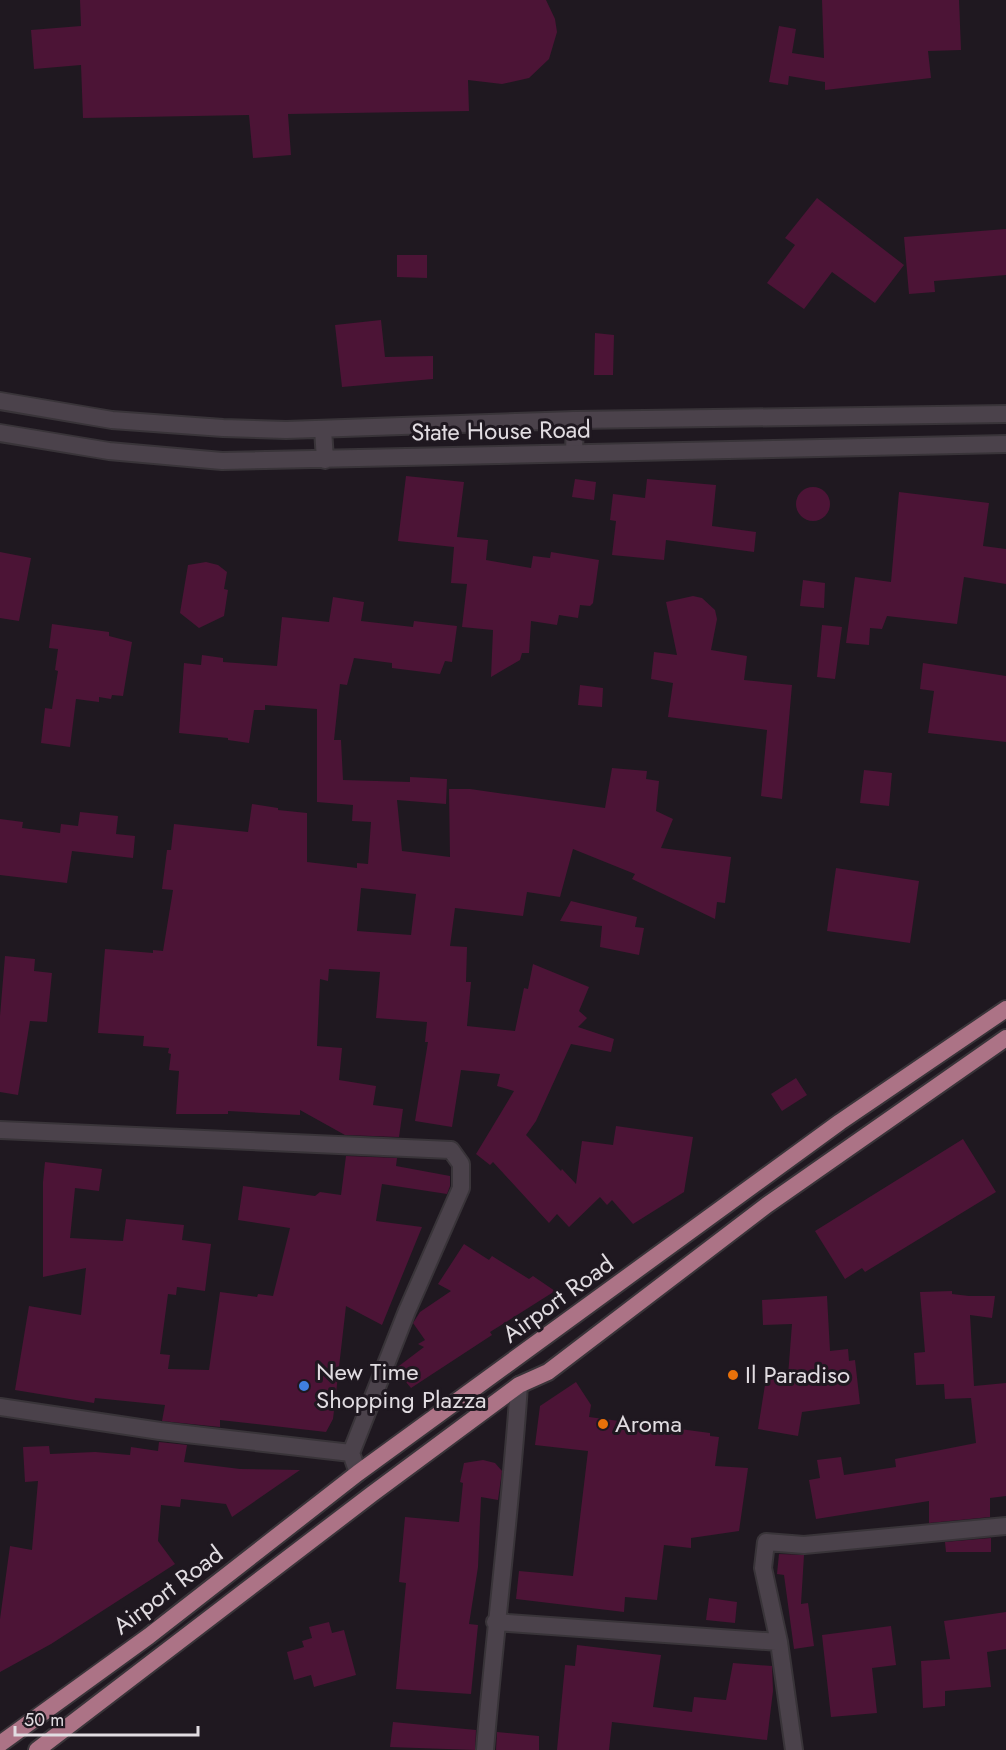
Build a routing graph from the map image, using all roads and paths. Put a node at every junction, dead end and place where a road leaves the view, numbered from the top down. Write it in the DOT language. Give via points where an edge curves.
graph roads {
  1 [pos="0,401"];
  2 [pos="1006,414"];
  3 [pos="575,420"];
  4 [pos="323,429"];
  5 [pos="0,433"];
  6 [pos="1006,444"];
  7 [pos="574,453"];
  8 [pos="324,460"];
  9 [pos="1006,1009"];
  10 [pos="1006,1038"];
  11 [pos="840,1122"];
  12 [pos="0,1130"];
  13 [pos="857,1143"];
  14 [pos="519,1385"];
  15 [pos="0,1407"];
  16 [pos="351,1453"];
  17 [pos="358,1473"];
  18 [pos="1006,1526"];
  19 [pos="495,1622"];
  20 [pos="779,1642"];
  21 [pos="0,1744"];
  22 [pos="37,1750"];
  23 [pos="485,1750"];
  24 [pos="794,1750"];
  1 -- 4 [label="street" via="112,420 223,428"];
  2 -- 3 [label="street"];
  3 -- 4 [label="street"];
  3 -- 7 [label="street"];
  4 -- 8 [label="street"];
  5 -- 8 [label="street, State House Road" via="109,451 222,461"];
  6 -- 7 [label="street, State House Road"];
  7 -- 8 [label="street, State House Road"];
  9 -- 11 [label="main road, Airport Road"];
  10 -- 13 [label="main road, Airport Road"];
  11 -- 13 [label="main road"];
  11 -- 17 [label="main road, Airport Road"];
  12 -- 16 [label="street" via="451,1150 461,1164 461,1188"];
  13 -- 14 [label="main road, Airport Road" via="767,1205 548,1372"];
  14 -- 19 [label="street" via="513,1480"];
  14 -- 22 [label="main road, Airport Road"];
  15 -- 16 [label="street" via="160,1431"];
  16 -- 17 [label="street"];
  17 -- 21 [label="main road, Airport Road" via="149,1636"];
  18 -- 20 [label="street" via="804,1545 766,1542 763,1568"];
  19 -- 20 [label="street"];
  19 -- 23 [label="street"];
  20 -- 24 [label="street"];
}
